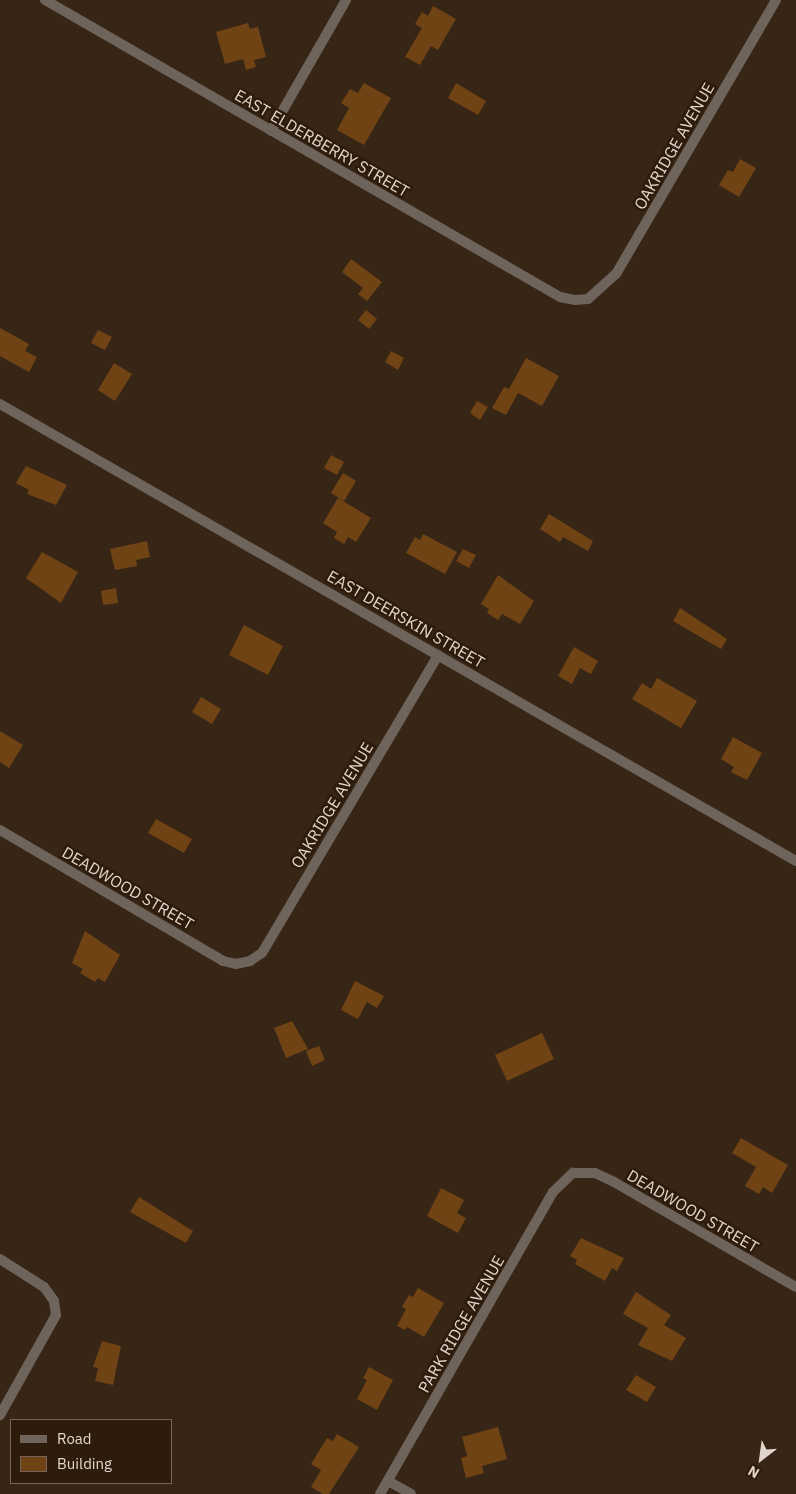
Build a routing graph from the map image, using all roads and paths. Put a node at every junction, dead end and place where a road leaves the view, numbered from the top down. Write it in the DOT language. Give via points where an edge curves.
graph roads {
  1 [pos="45,0"];
  2 [pos="346,0"];
  3 [pos="776,0"];
  4 [pos="270,131"];
  5 [pos="588,299"];
  6 [pos="0,404"];
  7 [pos="438,655"];
  8 [pos="0,830"];
  9 [pos="796,861"];
  10 [pos="244,963"];
  11 [pos="573,1173"];
  12 [pos="0,1259"];
  13 [pos="796,1286"];
  14 [pos="0,1415"];
  15 [pos="388,1481"];
  16 [pos="380,1494"];
  17 [pos="411,1494"];
  1 -- 4 [label="street, EAST ELDERBERRY STREET"];
  2 -- 4 [label="street"];
  3 -- 5 [label="street, OAKRIDGE AVENUE" via="616,274"];
  4 -- 5 [label="street, EAST ELDERBERRY STREET" via="560,297"];
  6 -- 7 [label="street, EAST DEERSKIN STREET"];
  7 -- 9 [label="street, EAST DEERSKIN STREET"];
  7 -- 10 [label="street, OAKRIDGE AVENUE" via="262,953"];
  8 -- 10 [label="street, DEADWOOD STREET" via="223,961"];
  11 -- 13 [label="street, DEADWOOD STREET" via="595,1173 614,1182"];
  11 -- 15 [label="street, PARK RIDGE AVENUE" via="553,1192"];
  12 -- 14 [label="street" via="44,1287 54,1301 56,1315"];
  15 -- 16 [label="street, PARK RIDGE AVENUE"];
  15 -- 17 [label="street"];
}
